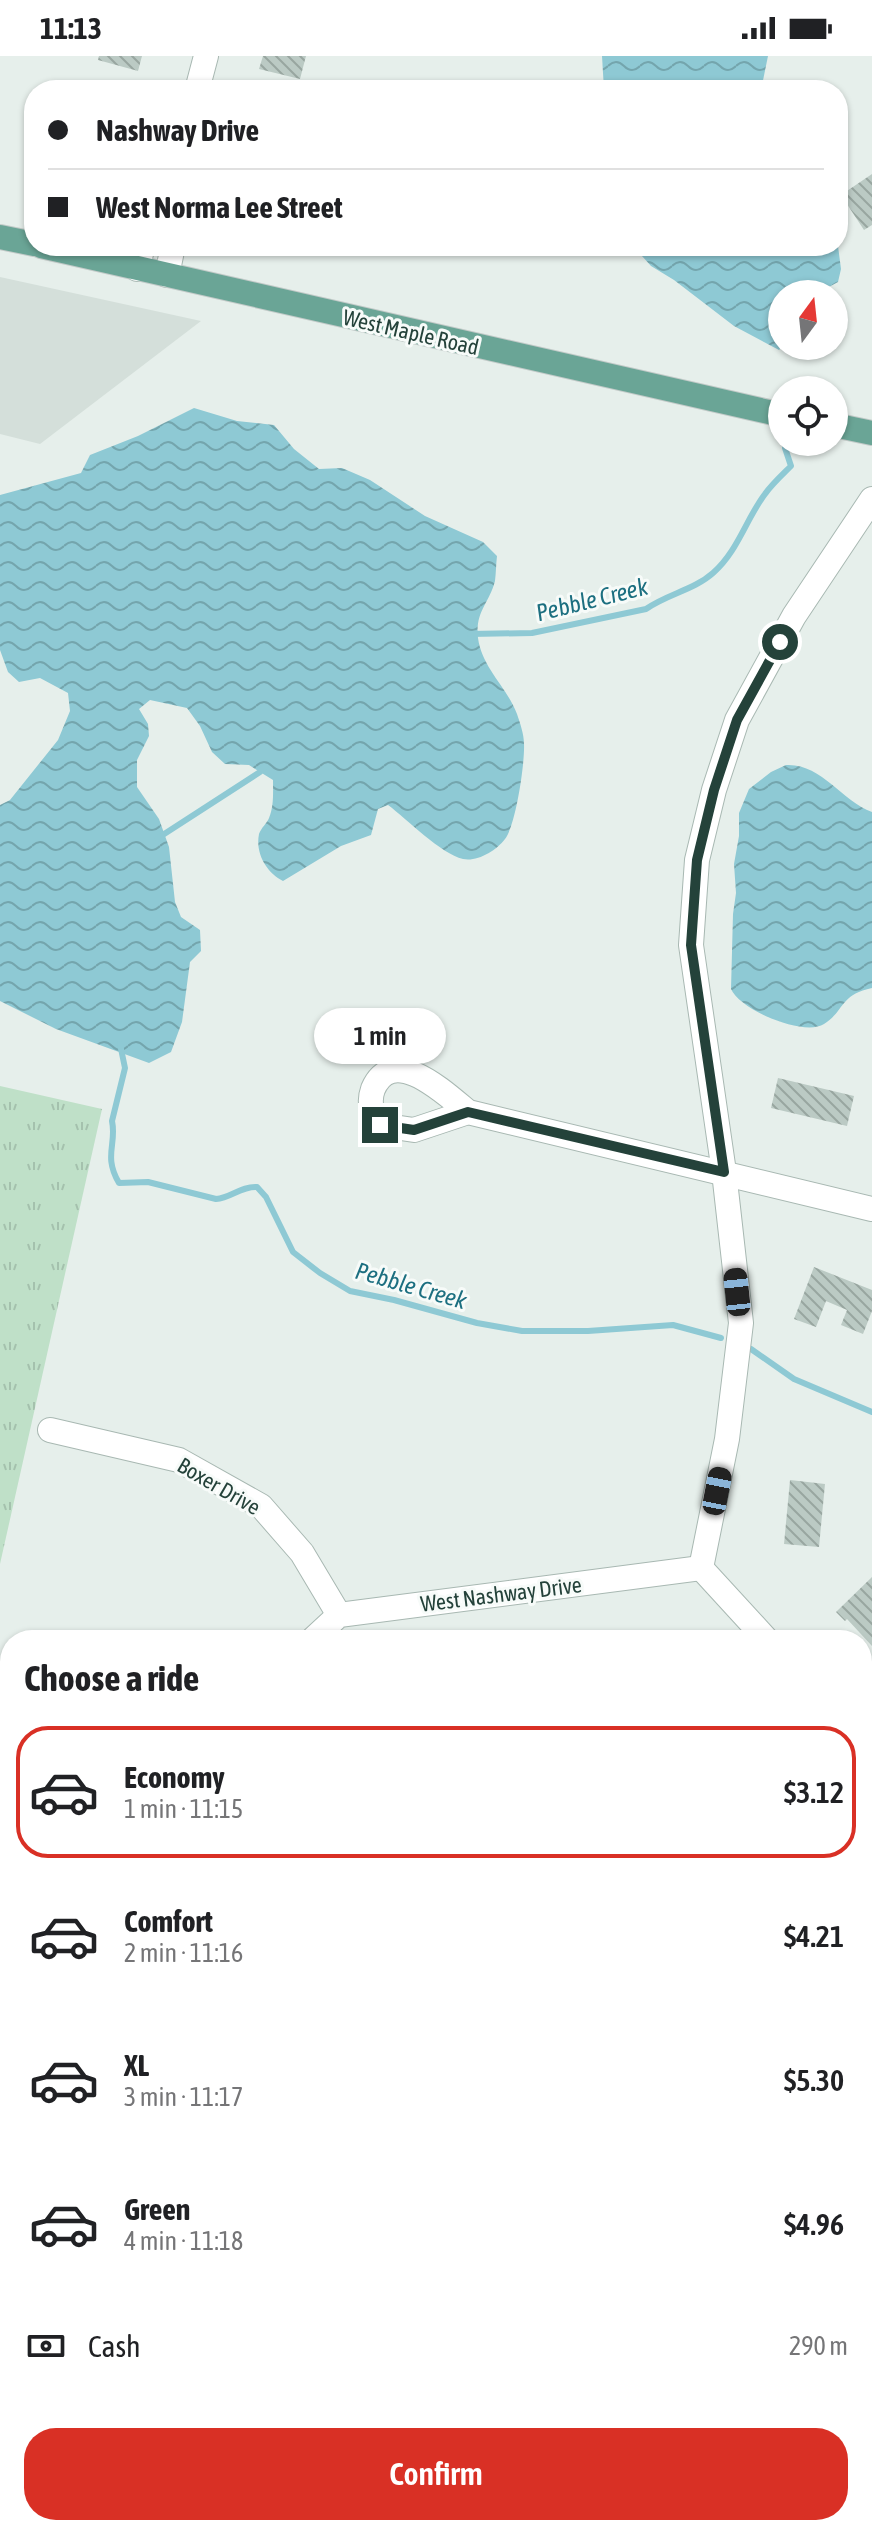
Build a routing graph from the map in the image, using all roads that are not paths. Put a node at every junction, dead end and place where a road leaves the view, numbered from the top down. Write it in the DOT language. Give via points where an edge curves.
graph roads {
  1 [pos="206,56"];
  2 [pos="200,80"];
  3 [pos="0,237"];
  4 [pos="24,242"];
  5 [pos="171,256"];
  6 [pos="140,257"];
  7 [pos="167,275"];
  8 [pos="768,412"];
  9 [pos="848,428"];
  10 [pos="872,433"];
  11 [pos="872,499"];
  12 [pos="468,1112"];
  13 [pos="724,1172"];
  14 [pos="872,1209"];
  15 [pos="50,1430"];
  16 [pos="701,1568"];
  17 [pos="339,1615"];
  18 [pos="323,1630"];
  19 [pos="758,1630"];
  1 -- 2 [label="street"];
  3 -- 4 [label="main road"];
  5 -- 7 [label="street"];
  6 -- 7 [label="main road, West Maple Road"];
  7 -- 8 [label="main road, West Maple Road"];
  9 -- 10 [label="main road"];
  11 -- 13 [label="street" via="794,616 737,720 697,860 691,945"];
  12 -- 13 [label="street"];
  13 -- 14 [label="street"];
  13 -- 16 [label="street" via="741,1323 727,1439"];
  15 -- 17 [label="street, Boxer Drive" via="179,1460 261,1506 302,1553"];
  16 -- 17 [label="street, West Nashway Drive"];
  16 -- 19 [label="street"];
  17 -- 18 [label="street"];
}
